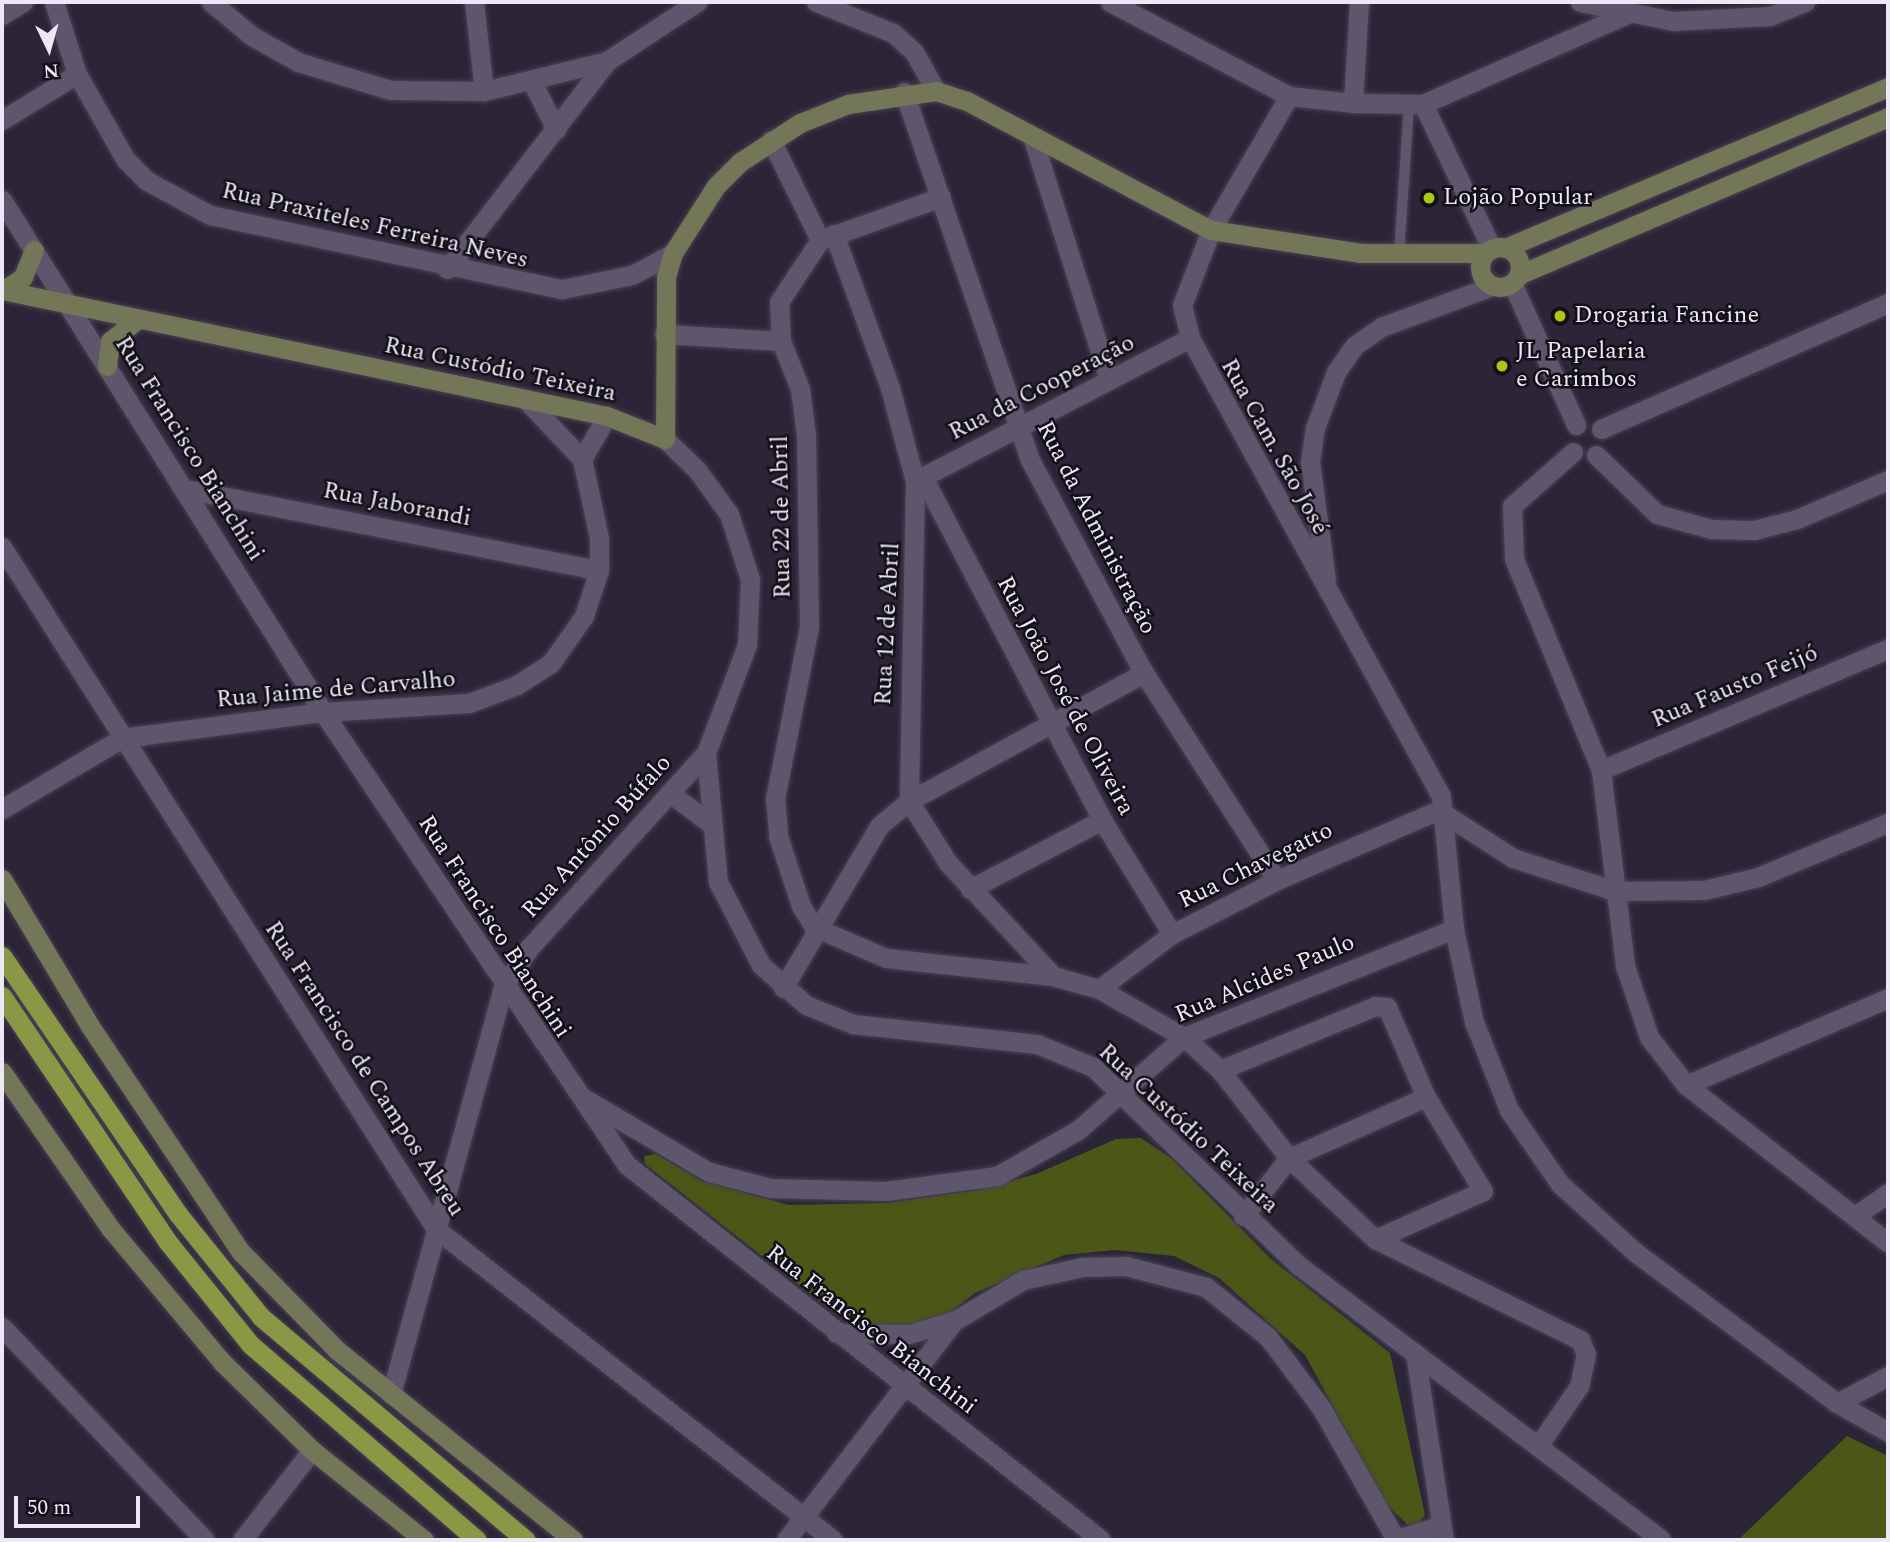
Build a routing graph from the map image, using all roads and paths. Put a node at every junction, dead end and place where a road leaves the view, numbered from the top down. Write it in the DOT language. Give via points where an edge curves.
graph roads {
  1 [pos="23,2"];
  2 [pos="54,2"];
  3 [pos="211,2"];
  4 [pos="474,2"];
  5 [pos="659,2"];
  6 [pos="697,2"];
  7 [pos="822,2"];
  8 [pos="1110,2"];
  9 [pos="1359,2"];
  10 [pos="1580,2"];
  11 [pos="1805,2"];
  12 [pos="1608,6"];
  13 [pos="1627,14"];
  14 [pos="2,15"];
  15 [pos="655,26"];
  16 [pos="607,61"];
  17 [pos="77,74"];
  18 [pos="533,84"];
  19 [pos="1888,87"];
  20 [pos="484,91"];
  21 [pos="936,91"];
  22 [pos="904,92"];
  23 [pos="1289,96"];
  24 [pos="1353,103"];
  25 [pos="1416,104"];
  26 [pos="1888,117"];
  27 [pos="2,120"];
  28 [pos="556,129"];
  29 [pos="1033,139"];
  30 [pos="771,140"];
  31 [pos="941,197"];
  32 [pos="2,200"];
  33 [pos="1211,230"];
  34 [pos="827,237"];
  35 [pos="34,250"];
  36 [pos="1494,250"];
  37 [pos="673,253"];
  38 [pos="1399,255"];
  39 [pos="1432,258"];
  40 [pos="447,269"];
  41 [pos="1515,279"];
  42 [pos="1487,282"];
  43 [pos="3,290"];
  44 [pos="1888,303"];
  45 [pos="68,304"];
  46 [pos="138,319"];
  47 [pos="664,334"];
  48 [pos="1190,338"];
  49 [pos="781,341"];
  50 [pos="107,366"];
  51 [pos="1110,380"];
  52 [pos="525,399"];
  53 [pos="607,416"];
  54 [pos="1576,425"];
  55 [pos="1016,429"];
  56 [pos="1601,429"];
  57 [pos="664,439"];
  58 [pos="1573,452"];
  59 [pos="1596,455"];
  60 [pos="582,459"];
  61 [pos="919,479"];
  62 [pos="1888,480"];
  63 [pos="185,489"];
  64 [pos="1312,503"];
  65 [pos="1281,511"];
  66 [pos="2,547"];
  67 [pos="599,570"];
  68 [pos="1330,599"];
  69 [pos="1888,649"];
  70 [pos="1144,673"];
  71 [pos="323,712"];
  72 [pos="1051,724"];
  73 [pos="122,738"];
  74 [pos="706,753"];
  75 [pos="1601,770"];
  76 [pos="670,793"];
  77 [pos="909,801"];
  78 [pos="2,809"];
  79 [pos="1446,815"];
  80 [pos="1102,820"];
  81 [pos="1888,823"];
  82 [pos="711,824"];
  83 [pos="2,879"];
  84 [pos="1277,880"];
  85 [pos="970,889"];
  86 [pos="1615,891"];
  87 [pos="814,927"];
  88 [pos="1454,929"];
  89 [pos="1172,934"];
  90 [pos="2,956"];
  91 [pos="1053,976"];
  92 [pos="503,987"];
  93 [pos="783,988"];
  94 [pos="1099,989"];
  95 [pos="2,996"];
  96 [pos="1888,998"];
  97 [pos="1184,1037"];
  98 [pos="1220,1070"];
  99 [pos="2,1072"];
  100 [pos="1686,1085"];
  101 [pos="573,1090"];
  102 [pos="1118,1092"];
  103 [pos="1426,1097"];
  104 [pos="1289,1158"];
  105 [pos="1888,1193"];
  106 [pos="1243,1216"];
  107 [pos="1855,1216"];
  108 [pos="436,1229"];
  109 [pos="1375,1240"];
  110 [pos="1888,1243"];
  111 [pos="954,1321"];
  112 [pos="2,1327"];
  113 [pos="836,1333"];
  114 [pos="1415,1353"];
  115 [pos="1888,1376"];
  116 [pos="903,1386"];
  117 [pos="391,1394"];
  118 [pos="1837,1403"];
  119 [pos="1888,1432"];
  120 [pos="1538,1446"];
  121 [pos="312,1450"];
  122 [pos="1628,1514"];
  123 [pos="803,1518"];
  124 [pos="1442,1532"];
  125 [pos="205,1540"];
  126 [pos="242,1540"];
  127 [pos="424,1540"];
  128 [pos="477,1540"];
  129 [pos="526,1540"];
  130 [pos="573,1540"];
  131 [pos="786,1540"];
  132 [pos="833,1540"];
  133 [pos="1101,1540"];
  134 [pos="1395,1540"];
  135 [pos="1645,1540"];
  136 [pos="1661,1540"];
  1 -- 14 [label="street"];
  2 -- 17 [label="street, Rua Praxiteles Ferreira Neves"];
  3 -- 20 [label="street" via="252,36 344,80 443,95"];
  4 -- 20 [label="street"];
  5 -- 15 [label="street"];
  6 -- 15 [label="street"];
  7 -- 21 [label="street" via="893,33 914,52"];
  8 -- 23 [label="street"];
  9 -- 24 [label="street"];
  10 -- 12 [label="street"];
  11 -- 13 [label="street" via="1770,16 1729,21"];
  12 -- 13 [label="street"];
  13 -- 25 [label="street"];
  15 -- 16 [label="street"];
  16 -- 18 [label="street"];
  16 -- 28 [label="street"];
  17 -- 27 [label="street"];
  17 -- 40 [label="street, Rua Praxiteles Ferreira Neves" via="125,159 177,200 251,228"];
  18 -- 20 [label="street"];
  18 -- 28 [label="street"];
  19 -- 36 [label="main road"];
  21 -- 22 [label="main road"];
  21 -- 29 [label="main road"];
  22 -- 30 [label="main road" via="848,104"];
  22 -- 31 [label="street, Rua da Administração"];
  23 -- 24 [label="street"];
  23 -- 33 [label="street, Rua Cam. São José"];
  24 -- 25 [label="street"];
  25 -- 36 [label="street"];
  25 -- 38 [label="lane"];
  26 -- 41 [label="main road"];
  28 -- 40 [label="street"];
  29 -- 33 [label="main road"];
  29 -- 51 [label="street"];
  30 -- 34 [label="street, Rua 12 de Abril"];
  30 -- 37 [label="main road" via="716,186"];
  31 -- 34 [label="street"];
  31 -- 55 [label="street, Rua da Administração"];
  32 -- 35 [label="street, Rua Francisco Bianchini"];
  33 -- 38 [label="main road" via="1270,244"];
  33 -- 48 [label="street, Rua Cam. São José" via="1182,305"];
  34 -- 49 [label="street, Rua 22 de Abril" via="779,302"];
  34 -- 61 [label="street, Rua 12 de Abril" via="890,388"];
  35 -- 43 [label="main road" via="23,277"];
  35 -- 45 [label="street, Rua Francisco Bianchini"];
  36 -- 39 [label="main road"];
  36 -- 41 [label="main road" via="1518,259"];
  36 -- 42 [label="main road"];
  37 -- 40 [label="street, Rua Praxiteles Ferreira Neves" via="632,275 562,289"];
  37 -- 47 [label="main road"];
  38 -- 39 [label="main road"];
  39 -- 42 [label="main road"];
  41 -- 42 [label="main road"];
  41 -- 54 [label="street"];
  42 -- 64 [label="street" via="1406,314 1354,346 1315,428"];
  43 -- 45 [label="main road, Rua Custódio Teixeira"];
  44 -- 56 [label="street"];
  45 -- 46 [label="main road, Rua Custódio Teixeira"];
  45 -- 50 [label="street, Rua Francisco Bianchini"];
  46 -- 50 [label="main road" via="110,341"];
  46 -- 52 [label="main road, Rua Custódio Teixeira"];
  47 -- 49 [label="street"];
  47 -- 57 [label="main road"];
  48 -- 51 [label="street, Rua da Cooperação"];
  48 -- 65 [label="street, Rua Cam. São José"];
  49 -- 87 [label="street, Rua 22 de Abril" via="804,410 809,627 775,798 788,876"];
  50 -- 63 [label="street, Rua Francisco Bianchini"];
  51 -- 55 [label="street, Rua da Cooperação"];
  52 -- 53 [label="main road, Rua Custódio Teixeira"];
  52 -- 60 [label="street"];
  53 -- 57 [label="main road, Rua Custódio Teixeira"];
  53 -- 60 [label="street"];
  54 -- 56 [label="street" via="1593,423"];
  54 -- 58 [label="street" via="1569,441"];
  55 -- 61 [label="street, Rua da Cooperação"];
  55 -- 70 [label="street, Rua da Administração"];
  56 -- 59 [label="street" via="1604,446"];
  57 -- 74 [label="street, Rua Custódio Teixeira" via="697,470 729,514 750,579 747,645"];
  58 -- 59 [label="street"];
  58 -- 75 [label="street" via="1523,492 1510,525 1514,559"];
  59 -- 62 [label="street" via="1657,514 1711,529 1754,530 1797,519"];
  60 -- 67 [label="street, Rua Jaime de Carvalho" via="598,526"];
  61 -- 72 [label="street, Rua João José de Oliveira"];
  61 -- 77 [label="street, Rua 12 de Abril"];
  63 -- 67 [label="street, Rua Jaborandi"];
  63 -- 71 [label="street, Rua Francisco Bianchini"];
  64 -- 65 [label="street"];
  64 -- 68 [label="street"];
  65 -- 68 [label="street, Rua Cam. São José"];
  66 -- 73 [label="street, Rua Francisco de Campos Abreu"];
  67 -- 71 [label="street, Rua Jaime de Carvalho" via="569,640 551,663 517,685 469,704"];
  68 -- 79 [label="street, Rua Cam. São José"];
  69 -- 75 [label="street, Rua Fausto Feijó"];
  70 -- 72 [label="street"];
  70 -- 84 [label="street, Rua da Administração"];
  71 -- 73 [label="street, Rua Jaime de Carvalho"];
  71 -- 92 [label="street, Rua Francisco Bianchini"];
  72 -- 77 [label="street"];
  72 -- 80 [label="street, Rua João José de Oliveira"];
  73 -- 78 [label="street, Rua Jaime de Carvalho"];
  73 -- 108 [label="street, Rua Francisco de Campos Abreu"];
  74 -- 76 [label="street, Rua Antônio Búfalo"];
  74 -- 82 [label="street, Rua Custódio Teixeira"];
  75 -- 86 [label="street"];
  76 -- 82 [label="street"];
  76 -- 92 [label="street, Rua Antônio Búfalo" via="528,948"];
  77 -- 85 [label="street"];
  77 -- 87 [label="street" via="879,825"];
  79 -- 84 [label="street, Rua Chavegatto" via="1409,821"];
  79 -- 86 [label="street" via="1513,858"];
  79 -- 88 [label="street"];
  80 -- 85 [label="street"];
  80 -- 89 [label="street, Rua João José de Oliveira"];
  81 -- 86 [label="street" via="1758,877 1704,890"];
  82 -- 93 [label="street, Rua Custódio Teixeira" via="724,898 740,932"];
  83 -- 117 [label="main road" via="90,1026 241,1252 286,1302"];
  84 -- 89 [label="street, Rua Chavegatto"];
  85 -- 91 [label="street"];
  86 -- 100 [label="street" via="1635,1001 1654,1045"];
  87 -- 91 [label="street" via="904,962"];
  87 -- 93 [label="street"];
  88 -- 97 [label="street, Rua Alcides Paulo"];
  88 -- 118 [label="street" via="1474,1022 1509,1110 1560,1184 1635,1252"];
  89 -- 94 [label="street, Rua Chavegatto"];
  90 -- 129 [label="main road" via="178,1214 261,1317"];
  91 -- 94 [label="street"];
  92 -- 101 [label="street, Rua Francisco Bianchini"];
  92 -- 108 [label="street, Rua Antônio Búfalo"];
  93 -- 102 [label="street, Rua Custódio Teixeira" via="806,1005 883,1031 1037,1044 1070,1054"];
  94 -- 97 [label="street"];
  95 -- 128 [label="main road" via="167,1241 251,1345"];
  96 -- 100 [label="street"];
  97 -- 98 [label="street"];
  97 -- 102 [label="street, Rua Alcides Paulo"];
  98 -- 103 [label="street" via="1382,1005"];
  98 -- 104 [label="street"];
  99 -- 121 [label="main road" via="160,1293"];
  100 -- 107 [label="street"];
  101 -- 102 [label="street, Rua Alcides Paulo" via="709,1172 826,1194 996,1177 1034,1160"];
  101 -- 113 [label="street, Rua Francisco Bianchini" via="651,1189"];
  102 -- 106 [label="street, Rua Custódio Teixeira"];
  103 -- 104 [label="street"];
  103 -- 109 [label="street" via="1483,1191"];
  104 -- 106 [label="street"];
  104 -- 109 [label="street"];
  105 -- 107 [label="street"];
  106 -- 114 [label="street, Rua Custódio Teixeira"];
  107 -- 110 [label="street"];
  108 -- 117 [label="street, Rua Antônio Búfalo"];
  108 -- 123 [label="street, Rua Francisco de Campos Abreu"];
  109 -- 120 [label="street" via="1580,1340 1586,1353 1580,1386"];
  111 -- 113 [label="street" via="909,1334"];
  111 -- 116 [label="street"];
  111 -- 134 [label="street" via="1023,1280 1082,1267 1126,1266 1206,1287 1290,1363"];
  112 -- 125 [label="street"];
  113 -- 116 [label="street, Rua Francisco Bianchini"];
  114 -- 120 [label="street, Rua Custódio Teixeira"];
  114 -- 124 [label="street"];
  115 -- 118 [label="street"];
  116 -- 123 [label="street"];
  116 -- 133 [label="street, Rua Francisco Bianchini"];
  117 -- 130 [label="main road"];
  118 -- 119 [label="street"];
  120 -- 122 [label="street, Rua Custódio Teixeira"];
  121 -- 126 [label="street"];
  121 -- 127 [label="main road"];
  122 -- 135 [label="street"];
  122 -- 136 [label="street, Rua Custódio Teixeira"];
  123 -- 131 [label="street"];
  123 -- 132 [label="street, Rua Francisco de Campos Abreu"];
  124 -- 134 [label="street"];
}
